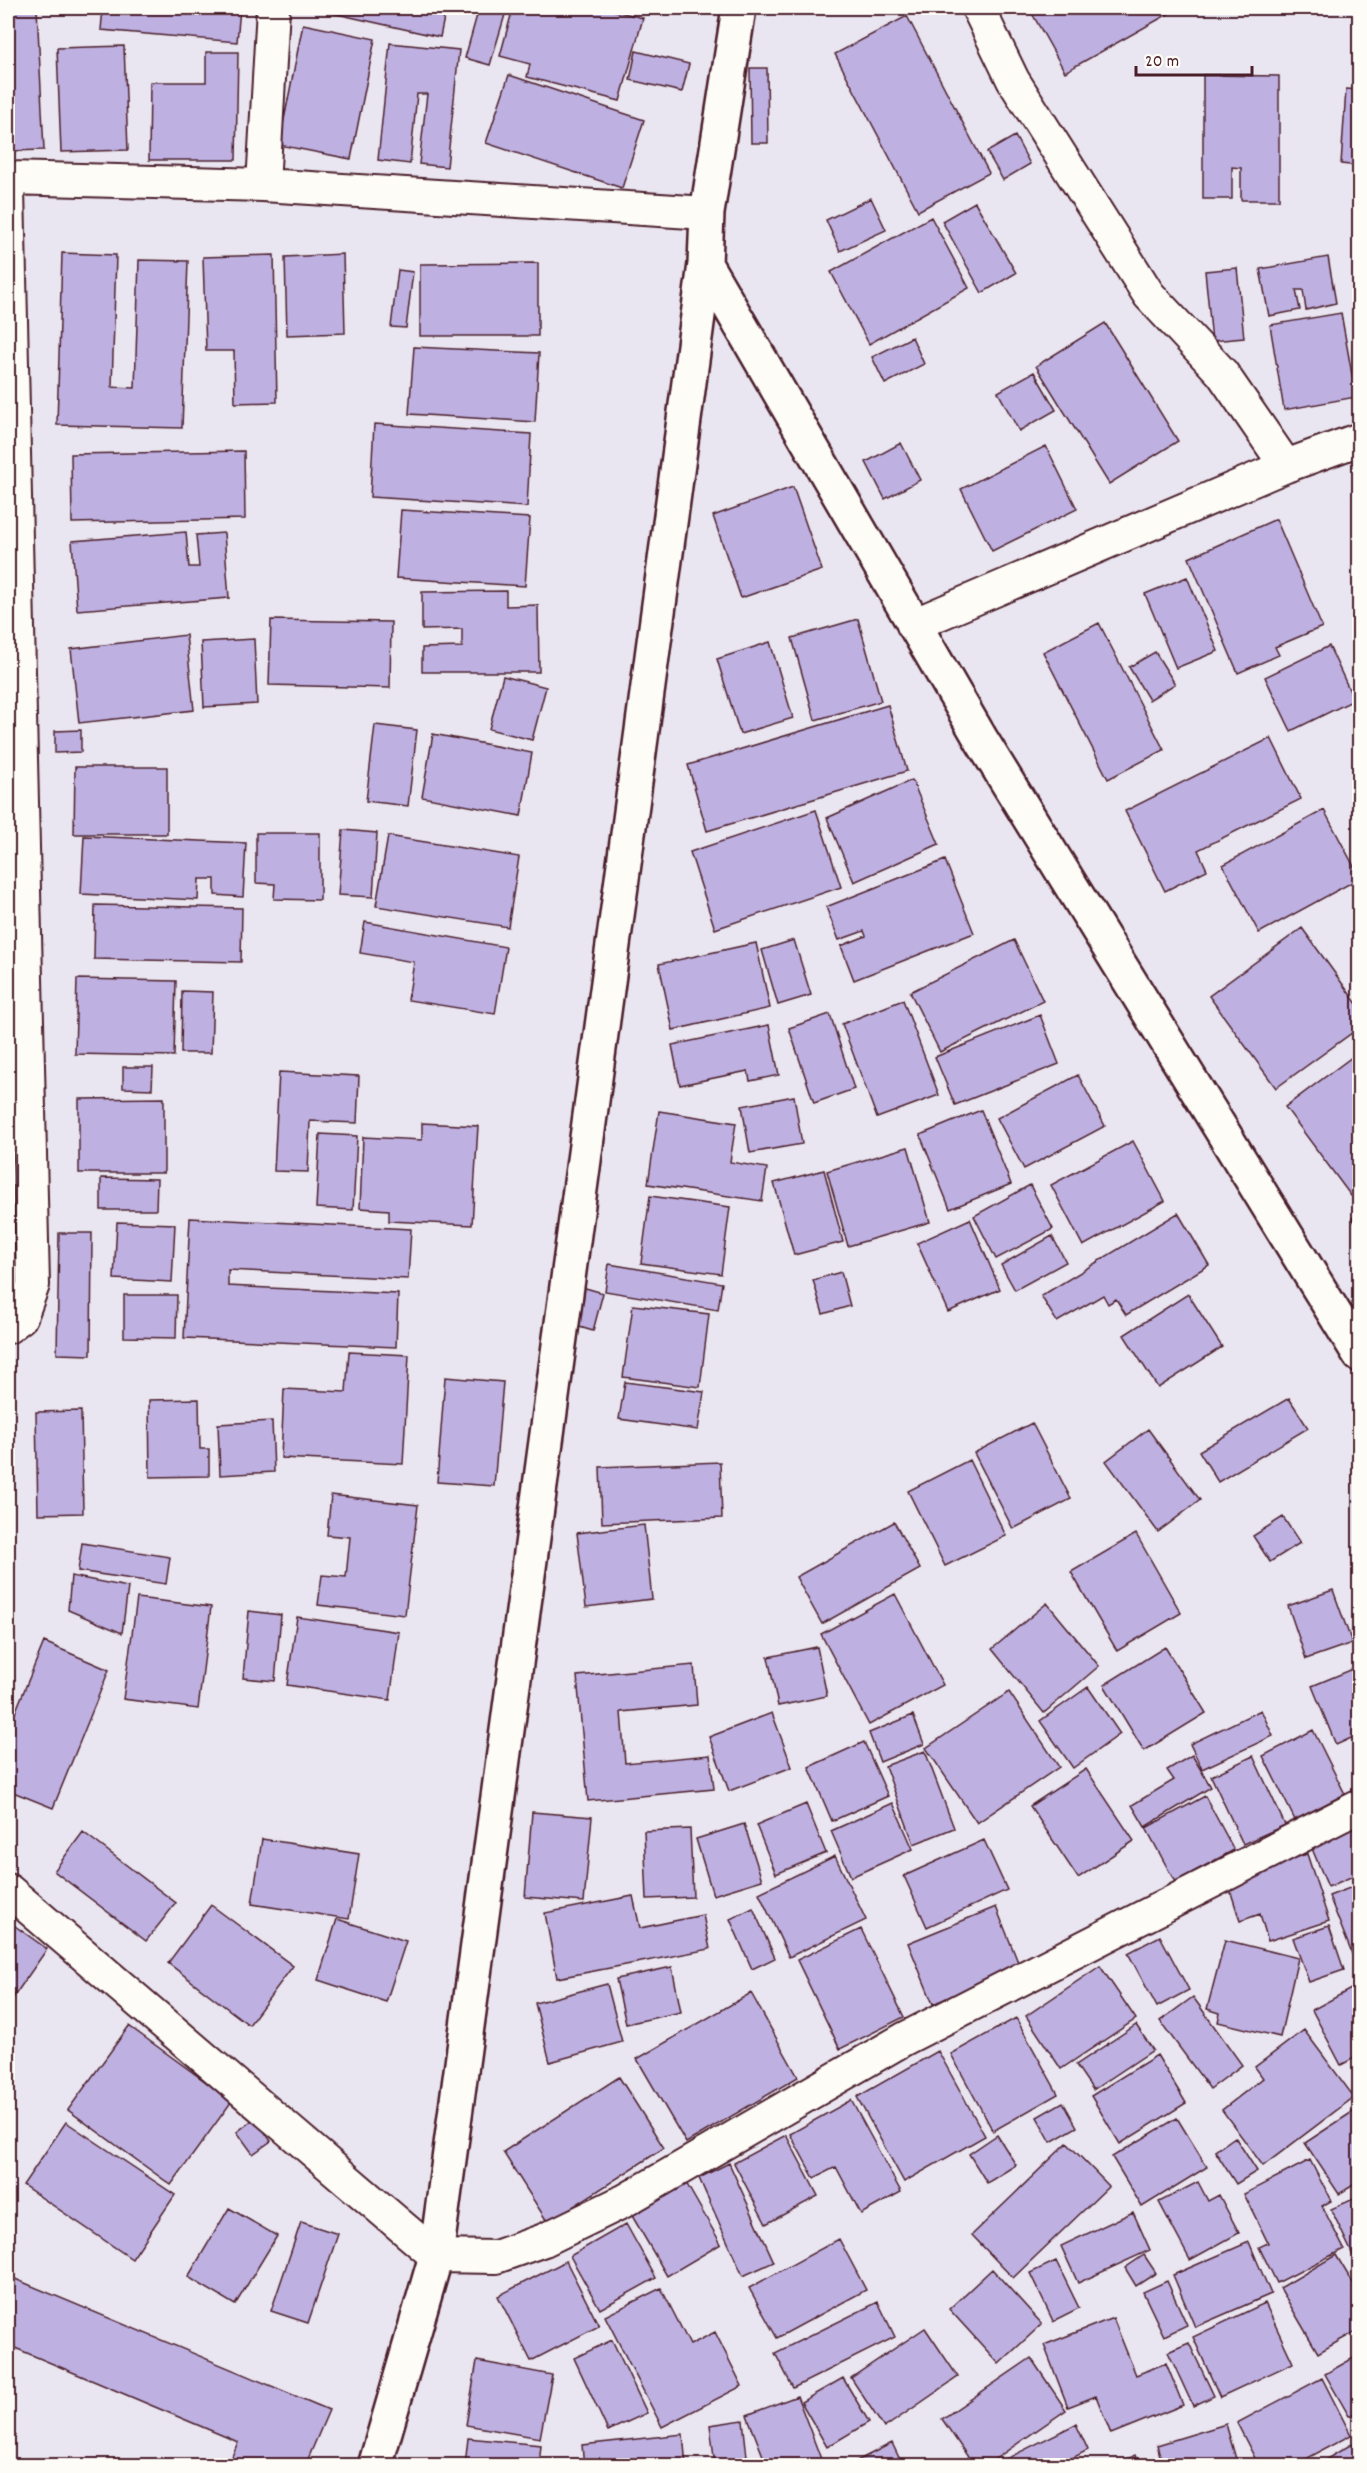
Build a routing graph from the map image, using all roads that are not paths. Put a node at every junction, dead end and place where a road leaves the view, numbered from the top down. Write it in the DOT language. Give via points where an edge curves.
graph roads {
  1 [pos="273,8"];
  2 [pos="739,8"];
  3 [pos="978,8"];
  4 [pos="8,178"];
  5 [pos="263,185"];
  6 [pos="8,189"];
  7 [pos="707,213"];
  8 [pos="705,264"];
  9 [pos="1359,439"];
  10 [pos="1286,466"];
  11 [pos="914,625"];
  12 [pos="8,1327"];
  13 [pos="1359,1354"];
  14 [pos="1359,1806"];
  15 [pos="8,1890"];
  16 [pos="436,2256"];
  17 [pos="375,2466"];
  1 -- 5 [label="street"];
  2 -- 7 [label="main road"];
  3 -- 10 [label="street" via="1013,80 1149,295 1222,373"];
  4 -- 5 [label="street"];
  5 -- 7 [label="street"];
  6 -- 12 [label="street" via="33,1285 21,1317"];
  7 -- 8 [label="main road"];
  8 -- 11 [label="main road"];
  8 -- 16 [label="main road"];
  9 -- 10 [label="street"];
  10 -- 11 [label="street"];
  11 -- 13 [label="main road"];
  14 -- 16 [label="street" via="904,2039 624,2201 496,2258"];
  15 -- 16 [label="street"];
  16 -- 17 [label="main road"];
}
